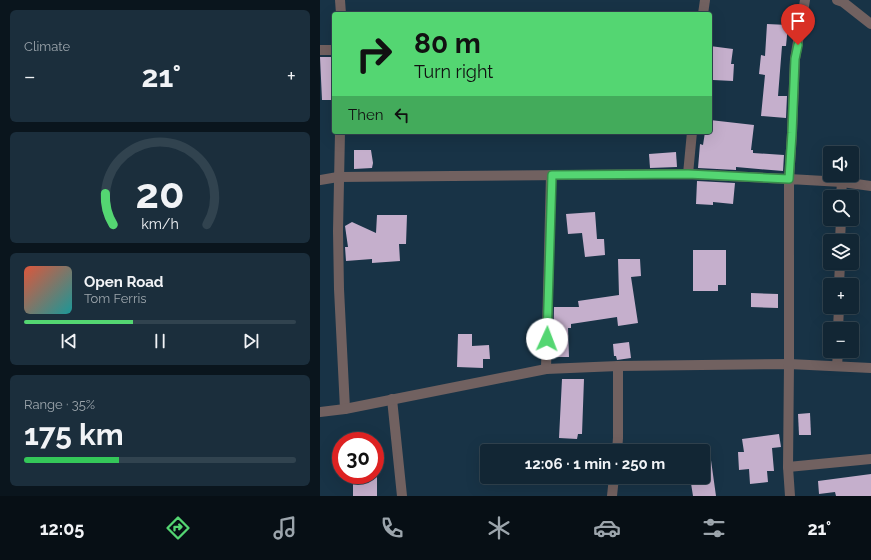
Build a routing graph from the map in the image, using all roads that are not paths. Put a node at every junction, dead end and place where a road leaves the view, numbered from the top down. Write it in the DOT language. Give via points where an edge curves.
graph roads {
  1 [pos="340,0"];
  2 [pos="705,0"];
  3 [pos="805,0"];
  4 [pos="837,0"];
  5 [pos="341,12"];
  6 [pos="703,12"];
  7 [pos="871,24"];
  8 [pos="320,50"];
  9 [pos="332,50"];
  10 [pos="340,134"];
  11 [pos="692,134"];
  12 [pos="688,174"];
  13 [pos="552,175"];
  14 [pos="338,177"];
  15 [pos="789,179"];
  16 [pos="320,180"];
  17 [pos="823,181"];
  18 [pos="842,182"];
  19 [pos="871,186"];
  20 [pos="841,190"];
  21 [pos="838,358"];
  22 [pos="789,364"];
  23 [pos="618,366"];
  24 [pos="837,366"];
  25 [pos="871,368"];
  26 [pos="546,369"];
  27 [pos="392,399"];
  28 [pos="345,409"];
  29 [pos="320,412"];
  30 [pos="618,444"];
  31 [pos="871,459"];
  32 [pos="788,467"];
  33 [pos="613,484"];
  34 [pos="402,496"];
  35 [pos="612,496"];
  36 [pos="790,496"];
  1 -- 5 [label="street"];
  2 -- 6 [label="street"];
  3 -- 15 [label="street" via="795,59"];
  4 -- 7 [label="street"];
  8 -- 9 [label="street"];
  10 -- 14 [label="street"];
  11 -- 12 [label="street"];
  12 -- 13 [label="street"];
  12 -- 15 [label="street"];
  13 -- 14 [label="street"];
  13 -- 26 [label="street"];
  14 -- 16 [label="street"];
  14 -- 28 [label="street" via="339,289"];
  15 -- 17 [label="street"];
  15 -- 22 [label="street"];
  18 -- 19 [label="street"];
  18 -- 20 [label="street"];
  21 -- 24 [label="street"];
  22 -- 23 [label="street"];
  22 -- 24 [label="street"];
  22 -- 32 [label="street"];
  23 -- 26 [label="street"];
  23 -- 30 [label="street"];
  24 -- 25 [label="street"];
  26 -- 27 [label="street"];
  27 -- 28 [label="street"];
  27 -- 34 [label="street"];
  28 -- 29 [label="street"];
  31 -- 32 [label="street"];
  32 -- 36 [label="street"];
  33 -- 35 [label="street"];
}
